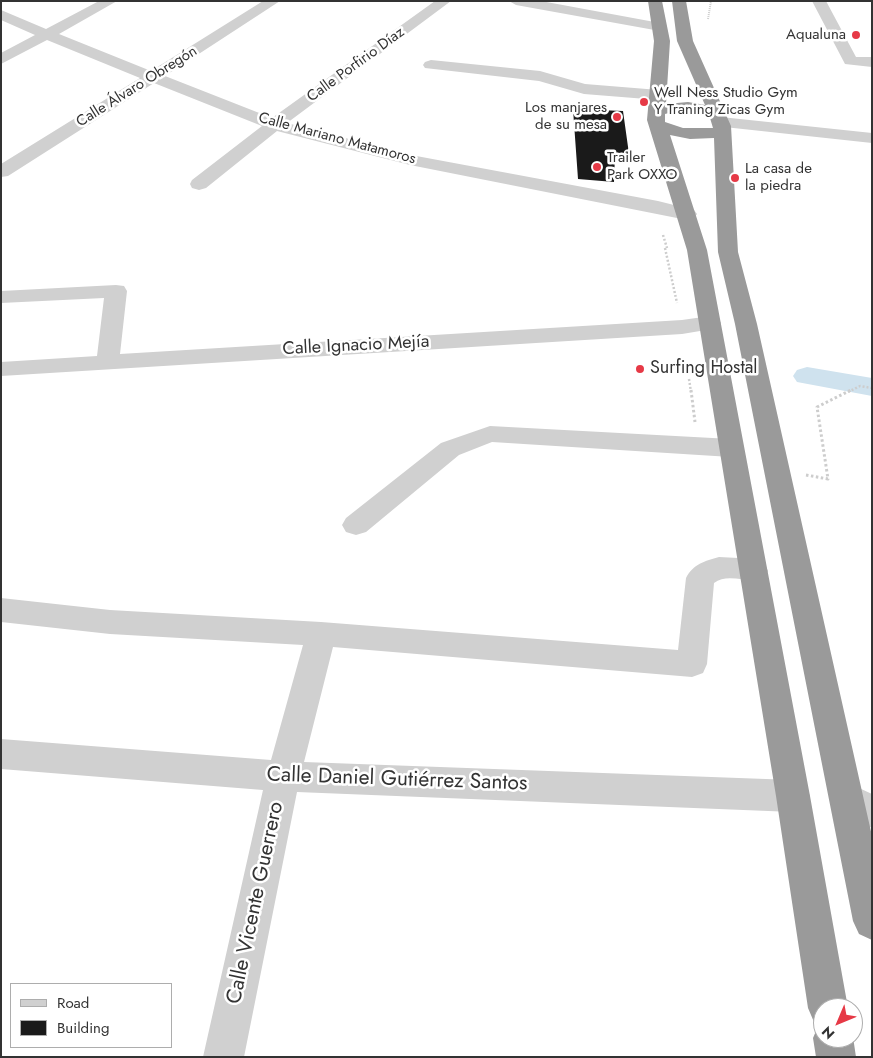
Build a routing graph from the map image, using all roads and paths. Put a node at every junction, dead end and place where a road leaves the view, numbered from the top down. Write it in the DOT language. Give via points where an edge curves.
graph roads {
  1 [pos="110,1"];
  2 [pos="273,1"];
  3 [pos="444,1"];
  4 [pos="516,1"];
  5 [pos="655,1"];
  6 [pos="679,1"];
  7 [pos="819,1"];
  8 [pos="1,14"];
  9 [pos="660,27"];
  10 [pos="47,35"];
  11 [pos="4,56"];
  12 [pos="872,62"];
  13 [pos="431,65"];
  14 [pos="152,77"];
  15 [pos="658,110"];
  16 [pos="725,123"];
  17 [pos="274,125"];
  18 [pos="872,138"];
  19 [pos="1,172"];
  20 [pos="199,184"];
  21 [pos="687,214"];
  22 [pos="1,298"];
  23 [pos="710,323"];
  24 [pos="108,361"];
  25 [pos="1,369"];
  26 [pos="872,388"];
  27 [pos="731,448"];
  28 [pos="806,475"];
  29 [pos="356,525"];
  30 [pos="754,571"];
  31 [pos="1,610"];
  32 [pos="321,634"];
  33 [pos="1,754"];
  34 [pos="283,776"];
  35 [pos="794,796"];
  36 [pos="859,805"];
  37 [pos="872,920"];
  38 [pos="826,998"];
  39 [pos="223,1057"];
  1 -- 10 [label="street"];
  2 -- 14 [label="street, Calle Álvaro Obregón"];
  3 -- 17 [label="street, Calle Porfirio Díaz"];
  4 -- 9 [label="street"];
  5 -- 9 [label="highway"];
  6 -- 16 [label="highway" via="685,41"];
  7 -- 12 [label="street" via="851,61"];
  8 -- 10 [label="street, Calle Mariano Matamoros"];
  9 -- 15 [label="highway"];
  10 -- 11 [label="street"];
  10 -- 14 [label="street, Calle Mariano Matamoros"];
  13 -- 15 [label="street" via="540,76"];
  14 -- 17 [label="street, Calle Mariano Matamoros"];
  14 -- 19 [label="street, Calle Álvaro Obregón"];
  15 -- 16 [label="highway" via="696,106"];
  15 -- 16 [label="highway" via="678,133 689,135"];
  15 -- 21 [label="highway"];
  16 -- 18 [label="street"];
  16 -- 36 [label="highway" via="728,252"];
  17 -- 20 [label="street, Calle Porfirio Díaz"];
  17 -- 21 [label="street, Calle Mariano Matamoros" via="410,160"];
  21 -- 23 [label="highway"];
  22 -- 24 [label="street" via="116,290"];
  23 -- 24 [label="street, Calle Ignacio Mejía"];
  23 -- 27 [label="highway"];
  24 -- 25 [label="street, Calle Ignacio Mejía"];
  26 -- 28 [label="path" via="860,386 817,407 828,479"];
  27 -- 29 [label="street" via="490,434 450,449"];
  27 -- 30 [label="highway"];
  30 -- 32 [label="street" via="724,567 710,569 700,578 692,664"];
  30 -- 35 [label="highway"];
  31 -- 32 [label="street" via="110,622"];
  32 -- 34 [label="street, Calle Vicente Guerrero"];
  33 -- 34 [label="street, Calle Daniel Gutiérrez Santos"];
  34 -- 35 [label="street, Calle Daniel Gutiérrez Santos"];
  34 -- 39 [label="street, Calle Vicente Guerrero"];
  35 -- 38 [label="highway"];
  36 -- 37 [label="highway"];
}
